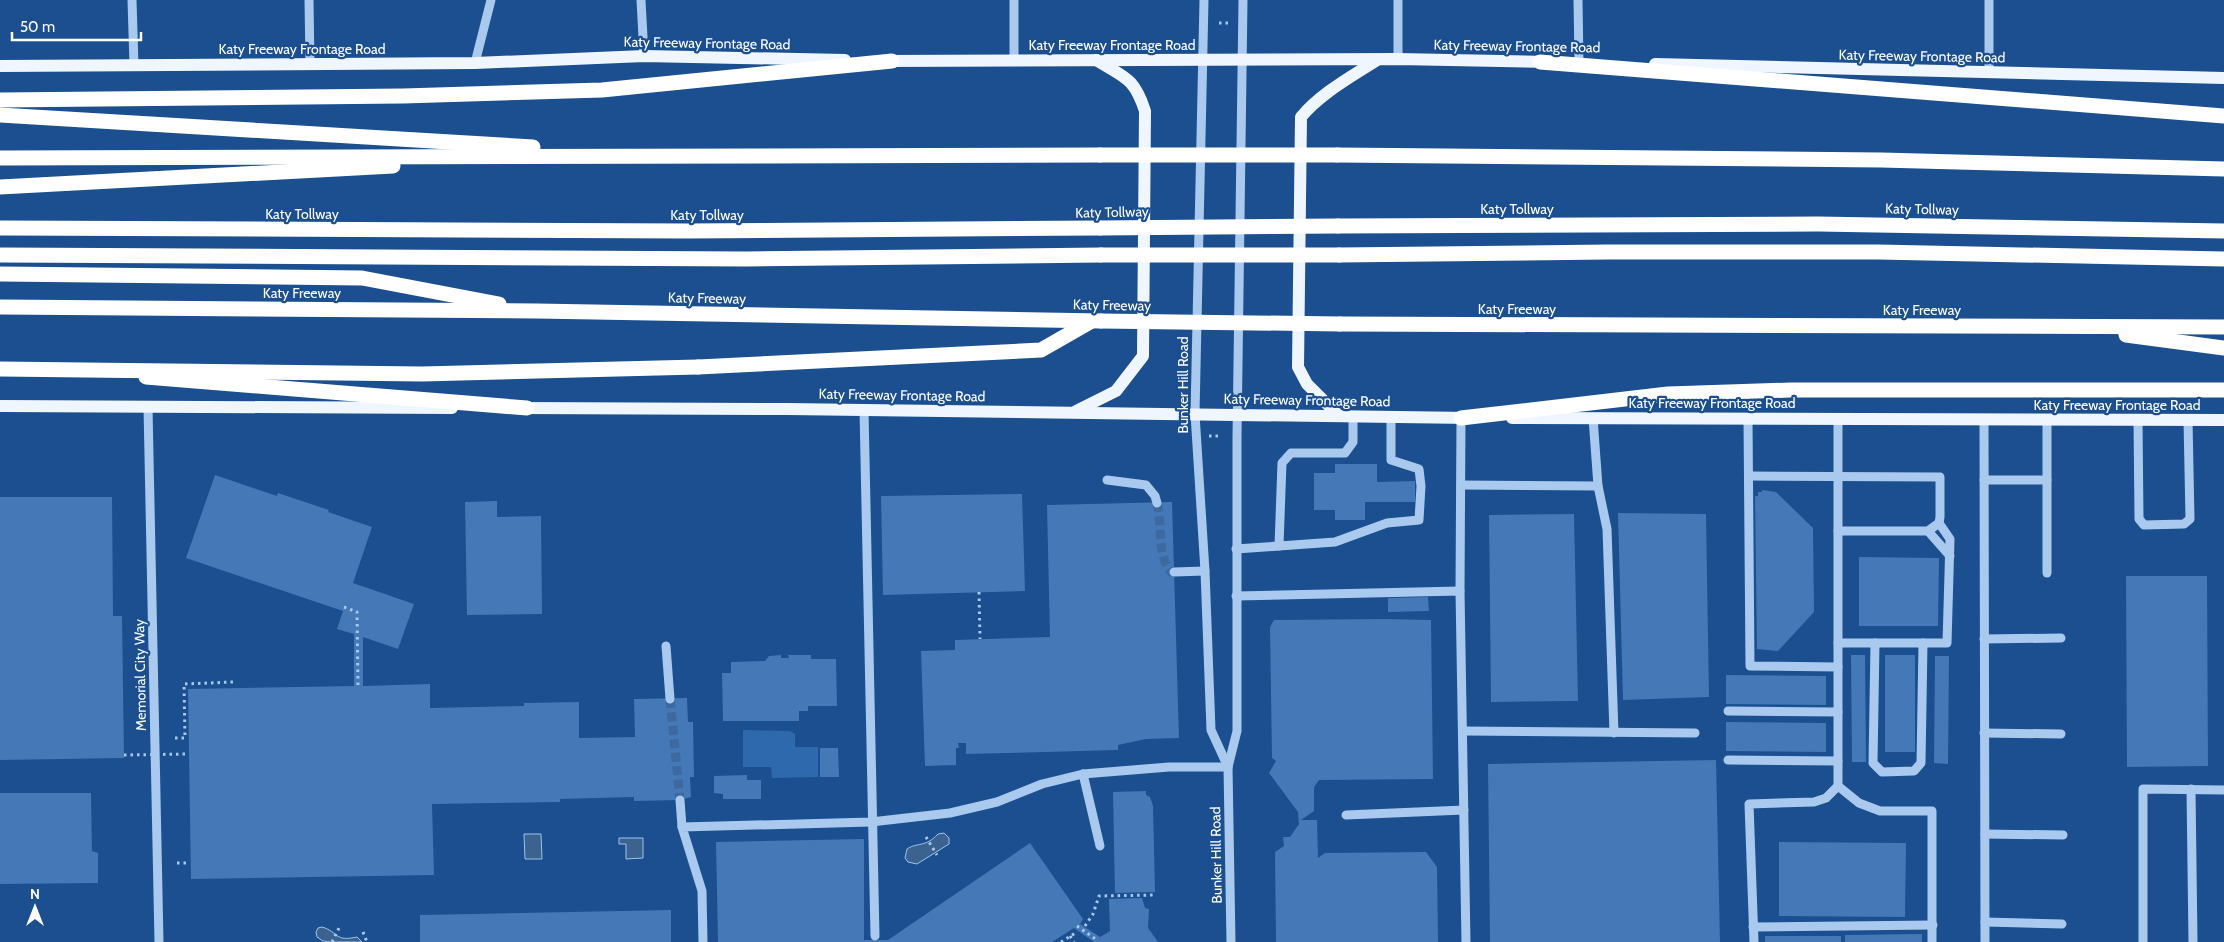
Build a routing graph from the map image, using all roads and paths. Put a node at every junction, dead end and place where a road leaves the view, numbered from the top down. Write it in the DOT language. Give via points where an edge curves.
graph roads {
  1 [pos="132,0"];
  2 [pos="309,0"];
  3 [pos="491,0"];
  4 [pos="642,0"];
  5 [pos="1014,0"];
  6 [pos="1204,0"];
  7 [pos="1243,0"];
  8 [pos="1398,0"];
  9 [pos="1578,0"];
  10 [pos="1989,0"];
  11 [pos="1219,23"];
  12 [pos="1232,23"];
  13 [pos="644,56"];
  14 [pos="1201,59"];
  15 [pos="1242,59"];
  16 [pos="1398,59"];
  17 [pos="1014,60"];
  18 [pos="1095,60"];
  19 [pos="1378,60"];
  20 [pos="892,61"];
  21 [pos="1540,62"];
  22 [pos="475,63"];
  23 [pos="1579,63"];
  24 [pos="310,64"];
  25 [pos="134,65"];
  26 [pos="0,66"];
  27 [pos="1989,72"];
  28 [pos="2224,78"];
  29 [pos="0,100"];
  30 [pos="0,115"];
  31 [pos="2224,116"];
  32 [pos="584,156"];
  33 [pos="679,156"];
  34 [pos="0,158"];
  35 [pos="2224,169"];
  36 [pos="0,187"];
  37 [pos="0,228"];
  38 [pos="2224,231"];
  39 [pos="0,255"];
  40 [pos="2224,259"];
  41 [pos="0,274"];
  42 [pos="0,307"];
  43 [pos="537,311"];
  44 [pos="1096,321"];
  45 [pos="2070,327"];
  46 [pos="2224,327"];
  47 [pos="2224,348"];
  48 [pos="0,365"];
  49 [pos="0,369"];
  50 [pos="2224,390"];
  51 [pos="0,406"];
  52 [pos="148,407"];
  53 [pos="527,408"];
  54 [pos="864,410"];
  55 [pos="1074,412"];
  56 [pos="1195,414"];
  57 [pos="1237,414"];
  58 [pos="1340,416"];
  59 [pos="1353,416"];
  60 [pos="1391,416"];
  61 [pos="1461,418"];
  62 [pos="1593,418"];
  63 [pos="1748,418"];
  64 [pos="1838,419"];
  65 [pos="1984,419"];
  66 [pos="2047,420"];
  67 [pos="2138,420"];
  68 [pos="2188,420"];
  69 [pos="2224,420"];
  70 [pos="1208,436"];
  71 [pos="1218,436"];
  72 [pos="1749,476"];
  73 [pos="1838,477"];
  74 [pos="1107,480"];
  75 [pos="1984,480"];
  76 [pos="2047,480"];
  77 [pos="1462,485"];
  78 [pos="1598,486"];
  79 [pos="1157,503"];
  80 [pos="1939,523"];
  81 [pos="1838,530"];
  82 [pos="1928,531"];
  83 [pos="1279,546"];
  84 [pos="1236,549"];
  85 [pos="1950,556"];
  86 [pos="1205,571"];
  87 [pos="1174,572"];
  88 [pos="2047,573"];
  89 [pos="1460,591"];
  90 [pos="979,592"];
  91 [pos="1236,596"];
  92 [pos="344,607"];
  93 [pos="1984,638"];
  94 [pos="2061,638"];
  95 [pos="980,639"];
  96 [pos="1838,642"];
  97 [pos="1875,642"];
  98 [pos="1924,642"];
  99 [pos="666,646"];
  100 [pos="1838,667"];
  101 [pos="233,682"];
  102 [pos="358,686"];
  103 [pos="670,699"];
  104 [pos="1728,711"];
  105 [pos="1838,712"];
  106 [pos="1463,731"];
  107 [pos="1614,733"];
  108 [pos="1695,733"];
  109 [pos="1984,733"];
  110 [pos="2061,734"];
  111 [pos="175,738"];
  112 [pos="124,754"];
  113 [pos="188,754"];
  114 [pos="1728,760"];
  115 [pos="1838,761"];
  116 [pos="1228,767"];
  117 [pos="1083,774"];
  118 [pos="1838,786"];
  119 [pos="2191,790"];
  120 [pos="2224,790"];
  121 [pos="680,800"];
  122 [pos="1464,810"];
  123 [pos="1346,815"];
  124 [pos="872,822"];
  125 [pos="682,827"];
  126 [pos="1985,834"];
  127 [pos="2063,835"];
  128 [pos="926,837"];
  129 [pos="1100,846"];
  130 [pos="937,855"];
  131 [pos="177,862"];
  132 [pos="189,863"];
  133 [pos="1154,895"];
  134 [pos="1985,922"];
  135 [pos="2062,924"];
  136 [pos="1933,925"];
  137 [pos="1077,926"];
  138 [pos="1085,926"];
  139 [pos="1753,927"];
  140 [pos="340,928"];
  141 [pos="363,932"];
  142 [pos="1077,932"];
  143 [pos="875,936"];
  144 [pos="1070,936"];
  145 [pos="1097,940"];
  146 [pos="159,942"];
  147 [pos="332,942"];
  148 [pos="367,942"];
  149 [pos="703,942"];
  150 [pos="1061,942"];
  151 [pos="1074,942"];
  152 [pos="1231,942"];
  153 [pos="1466,942"];
  154 [pos="1754,942"];
  155 [pos="1932,942"];
  156 [pos="1985,942"];
  157 [pos="2143,942"];
  158 [pos="2193,942"];
  1 -- 25 [label="street"];
  2 -- 24 [label="street"];
  3 -- 22 [label="street"];
  4 -- 13 [label="street"];
  5 -- 17 [label="street"];
  6 -- 14 [label="street, Bunker Hill Road"];
  7 -- 15 [label="street, Bunker Hill Road"];
  8 -- 16 [label="street"];
  9 -- 23 [label="street"];
  10 -- 27 [label="street"];
  11 -- 12 [label="path"];
  13 -- 20 [label="main road, Katy Freeway Frontage Road"];
  13 -- 22 [label="main road, Katy Freeway Frontage Road"];
  14 -- 15 [label="main road, Katy Freeway Frontage Road"];
  14 -- 18 [label="main road, Katy Freeway Frontage Road"];
  14 -- 56 [label="street, Bunker Hill Road"];
  15 -- 19 [label="main road, Katy Freeway Frontage Road"];
  15 -- 57 [label="street, Bunker Hill Road"];
  16 -- 19 [label="main road, Katy Freeway Frontage Road"];
  16 -- 21 [label="main road, Katy Freeway Frontage Road"];
  17 -- 18 [label="main road, Katy Freeway Frontage Road"];
  17 -- 20 [label="main road, Katy Freeway Frontage Road"];
  18 -- 55 [label="main road" via="1130,80 1145,111 1143,356 1116,391"];
  19 -- 58 [label="main road" via="1311,105 1301,117 1298,367 1307,384"];
  20 -- 29 [label="highway" via="602,90 403,96"];
  21 -- 23 [label="main road, Katy Freeway Frontage Road"];
  21 -- 31 [label="highway"];
  22 -- 24 [label="main road, Katy Freeway Frontage Road"];
  23 -- 27 [label="main road, Katy Freeway Frontage Road"];
  24 -- 25 [label="main road, Katy Freeway Frontage Road"];
  25 -- 26 [label="main road, Katy Freeway Frontage Road"];
  27 -- 28 [label="main road, Katy Freeway Frontage Road"];
  30 -- 33 [label="highway"];
  32 -- 33 [label="highway"];
  32 -- 34 [label="highway"];
  32 -- 36 [label="highway"];
  33 -- 35 [label="highway, bridge" via="1337,155 1881,160"];
  37 -- 38 [label="highway, Katy Tollway, bridge" via="658,231 1818,224"];
  39 -- 40 [label="highway, bridge" via="717,259 1878,252"];
  41 -- 43 [label="highway" via="362,278"];
  42 -- 43 [label="highway, Katy Freeway"];
  43 -- 44 [label="highway, Katy Freeway"];
  44 -- 45 [label="highway, Katy Freeway, bridge"];
  44 -- 49 [label="highway, bridge" via="1041,350 698,367 422,374"];
  45 -- 46 [label="highway, Katy Freeway"];
  45 -- 47 [label="highway"];
  48 -- 53 [label="highway"];
  50 -- 61 [label="highway" via="1790,390 1668,394"];
  51 -- 52 [label="main road, Katy Freeway Frontage Road"];
  52 -- 53 [label="main road, Katy Freeway Frontage Road"];
  52 -- 146 [label="street, Memorial City Way"];
  53 -- 54 [label="main road, Katy Freeway Frontage Road"];
  54 -- 55 [label="main road, Katy Freeway Frontage Road"];
  54 -- 124 [label="street"];
  55 -- 56 [label="main road, Katy Freeway Frontage Road"];
  56 -- 57 [label="main road, Katy Freeway Frontage Road"];
  56 -- 86 [label="street, Bunker Hill Road"];
  57 -- 58 [label="main road, Katy Freeway Frontage Road"];
  57 -- 84 [label="street, Bunker Hill Road"];
  58 -- 59 [label="main road, Katy Freeway Frontage Road"];
  59 -- 60 [label="main road, Katy Freeway Frontage Road"];
  59 -- 83 [label="street" via="1353,442 1345,453 1290,454 1282,463"];
  60 -- 61 [label="main road, Katy Freeway Frontage Road"];
  60 -- 83 [label="street" via="1392,460 1419,469 1419,520 1388,523 1335,542"];
  61 -- 62 [label="main road, Katy Freeway Frontage Road"];
  61 -- 77 [label="street"];
  62 -- 63 [label="main road, Katy Freeway Frontage Road"];
  62 -- 78 [label="street"];
  63 -- 64 [label="main road, Katy Freeway Frontage Road"];
  63 -- 72 [label="street"];
  64 -- 65 [label="main road, Katy Freeway Frontage Road"];
  64 -- 73 [label="street"];
  65 -- 66 [label="main road, Katy Freeway Frontage Road"];
  65 -- 75 [label="street"];
  66 -- 67 [label="main road, Katy Freeway Frontage Road"];
  66 -- 76 [label="street"];
  67 -- 68 [label="main road, Katy Freeway Frontage Road"];
  67 -- 68 [label="street" via="2139,519 2144,525 2184,524 2190,519"];
  68 -- 69 [label="main road, Katy Freeway Frontage Road"];
  70 -- 71 [label="path"];
  72 -- 73 [label="street"];
  72 -- 100 [label="street" via="1750,666"];
  73 -- 80 [label="street" via="1940,477"];
  73 -- 81 [label="street"];
  74 -- 79 [label="street" via="1146,485"];
  75 -- 76 [label="street"];
  75 -- 93 [label="street"];
  76 -- 88 [label="street"];
  77 -- 78 [label="street"];
  77 -- 89 [label="street"];
  78 -- 107 [label="street" via="1607,529"];
  80 -- 82 [label="street"];
  80 -- 85 [label="street" via="1950,539"];
  81 -- 82 [label="street"];
  81 -- 96 [label="street"];
  82 -- 85 [label="street"];
  83 -- 84 [label="street"];
  84 -- 91 [label="street, Bunker Hill Road"];
  85 -- 98 [label="street" via="1947,642"];
  86 -- 87 [label="street"];
  86 -- 116 [label="street, Bunker Hill Road" via="1211,730"];
  89 -- 91 [label="street"];
  89 -- 106 [label="street"];
  90 -- 95 [label="path"];
  91 -- 116 [label="street, Bunker Hill Road" via="1236,731"];
  92 -- 102 [label="path" via="357,612"];
  93 -- 94 [label="street"];
  93 -- 109 [label="street"];
  96 -- 97 [label="street"];
  96 -- 100 [label="street"];
  97 -- 98 [label="street"];
  97 -- 98 [label="street" via="1873,763 1882,772 1914,771 1922,763"];
  99 -- 103 [label="street"];
  100 -- 105 [label="street"];
  101 -- 111 [label="path" via="184,684 184,738"];
  104 -- 105 [label="street"];
  105 -- 115 [label="street"];
  106 -- 107 [label="street"];
  106 -- 122 [label="street"];
  107 -- 108 [label="street"];
  109 -- 110 [label="street"];
  109 -- 126 [label="street"];
  112 -- 113 [label="path, bridge"];
  114 -- 115 [label="street"];
  115 -- 118 [label="street"];
  116 -- 117 [label="street" via="1169,767"];
  116 -- 152 [label="street, Bunker Hill Road"];
  117 -- 124 [label="street" via="1042,784 997,802 950,813"];
  117 -- 129 [label="street"];
  118 -- 136 [label="street" via="1859,803 1880,811 1932,811"];
  118 -- 139 [label="street" via="1826,798 1814,802 1749,804"];
  119 -- 120 [label="street"];
  119 -- 157 [label="street" via="2143,790"];
  119 -- 158 [label="street"];
  121 -- 125 [label="street"];
  122 -- 123 [label="street"];
  122 -- 153 [label="street"];
  124 -- 125 [label="street"];
  124 -- 143 [label="street"];
  125 -- 149 [label="street" via="702,891"];
  126 -- 127 [label="street"];
  126 -- 134 [label="street"];
  128 -- 130 [label="path"];
  131 -- 132 [label="path"];
  133 -- 138 [label="path" via="1099,896"];
  134 -- 135 [label="street"];
  134 -- 156 [label="street"];
  136 -- 139 [label="street"];
  136 -- 155 [label="street"];
  137 -- 145 [label="path, bridge"];
  139 -- 154 [label="street"];
  140 -- 147 [label="path"];
  141 -- 148 [label="path"];
  142 -- 144 [label="path"];
  144 -- 150 [label="path"];
  144 -- 151 [label="path"];
}
